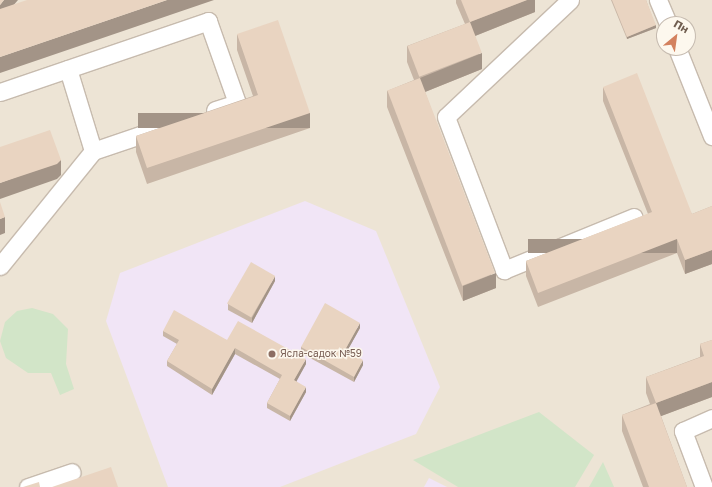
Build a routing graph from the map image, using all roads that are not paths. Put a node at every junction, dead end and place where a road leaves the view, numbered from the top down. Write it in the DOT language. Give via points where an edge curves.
graph roads {
  1 [pos="570,0"];
  2 [pos="658,0"];
  3 [pos="665,16"];
  4 [pos="680,56"];
  5 [pos="68,69"];
  6 [pos="0,92"];
  7 [pos="199,116"];
  8 [pos="176,123"];
  9 [pos="712,136"];
  10 [pos="93,151"];
  11 [pos="634,217"];
  12 [pos="0,266"];
  13 [pos="712,418"];
  14 [pos="72,472"];
  15 [pos="28,487"];
  16 [pos="704,487"];
  1 -- 11 [label="lane" via="446,117 504,270"];
  2 -- 3 [label="lane"];
  4 -- 9 [label="lane"];
  5 -- 6 [label="lane"];
  5 -- 7 [label="lane" via="208,21 237,103"];
  5 -- 10 [label="lane"];
  8 -- 10 [label="lane"];
  10 -- 12 [label="lane"];
  13 -- 16 [label="lane" via="683,431"];
  14 -- 15 [label="lane"];
}
